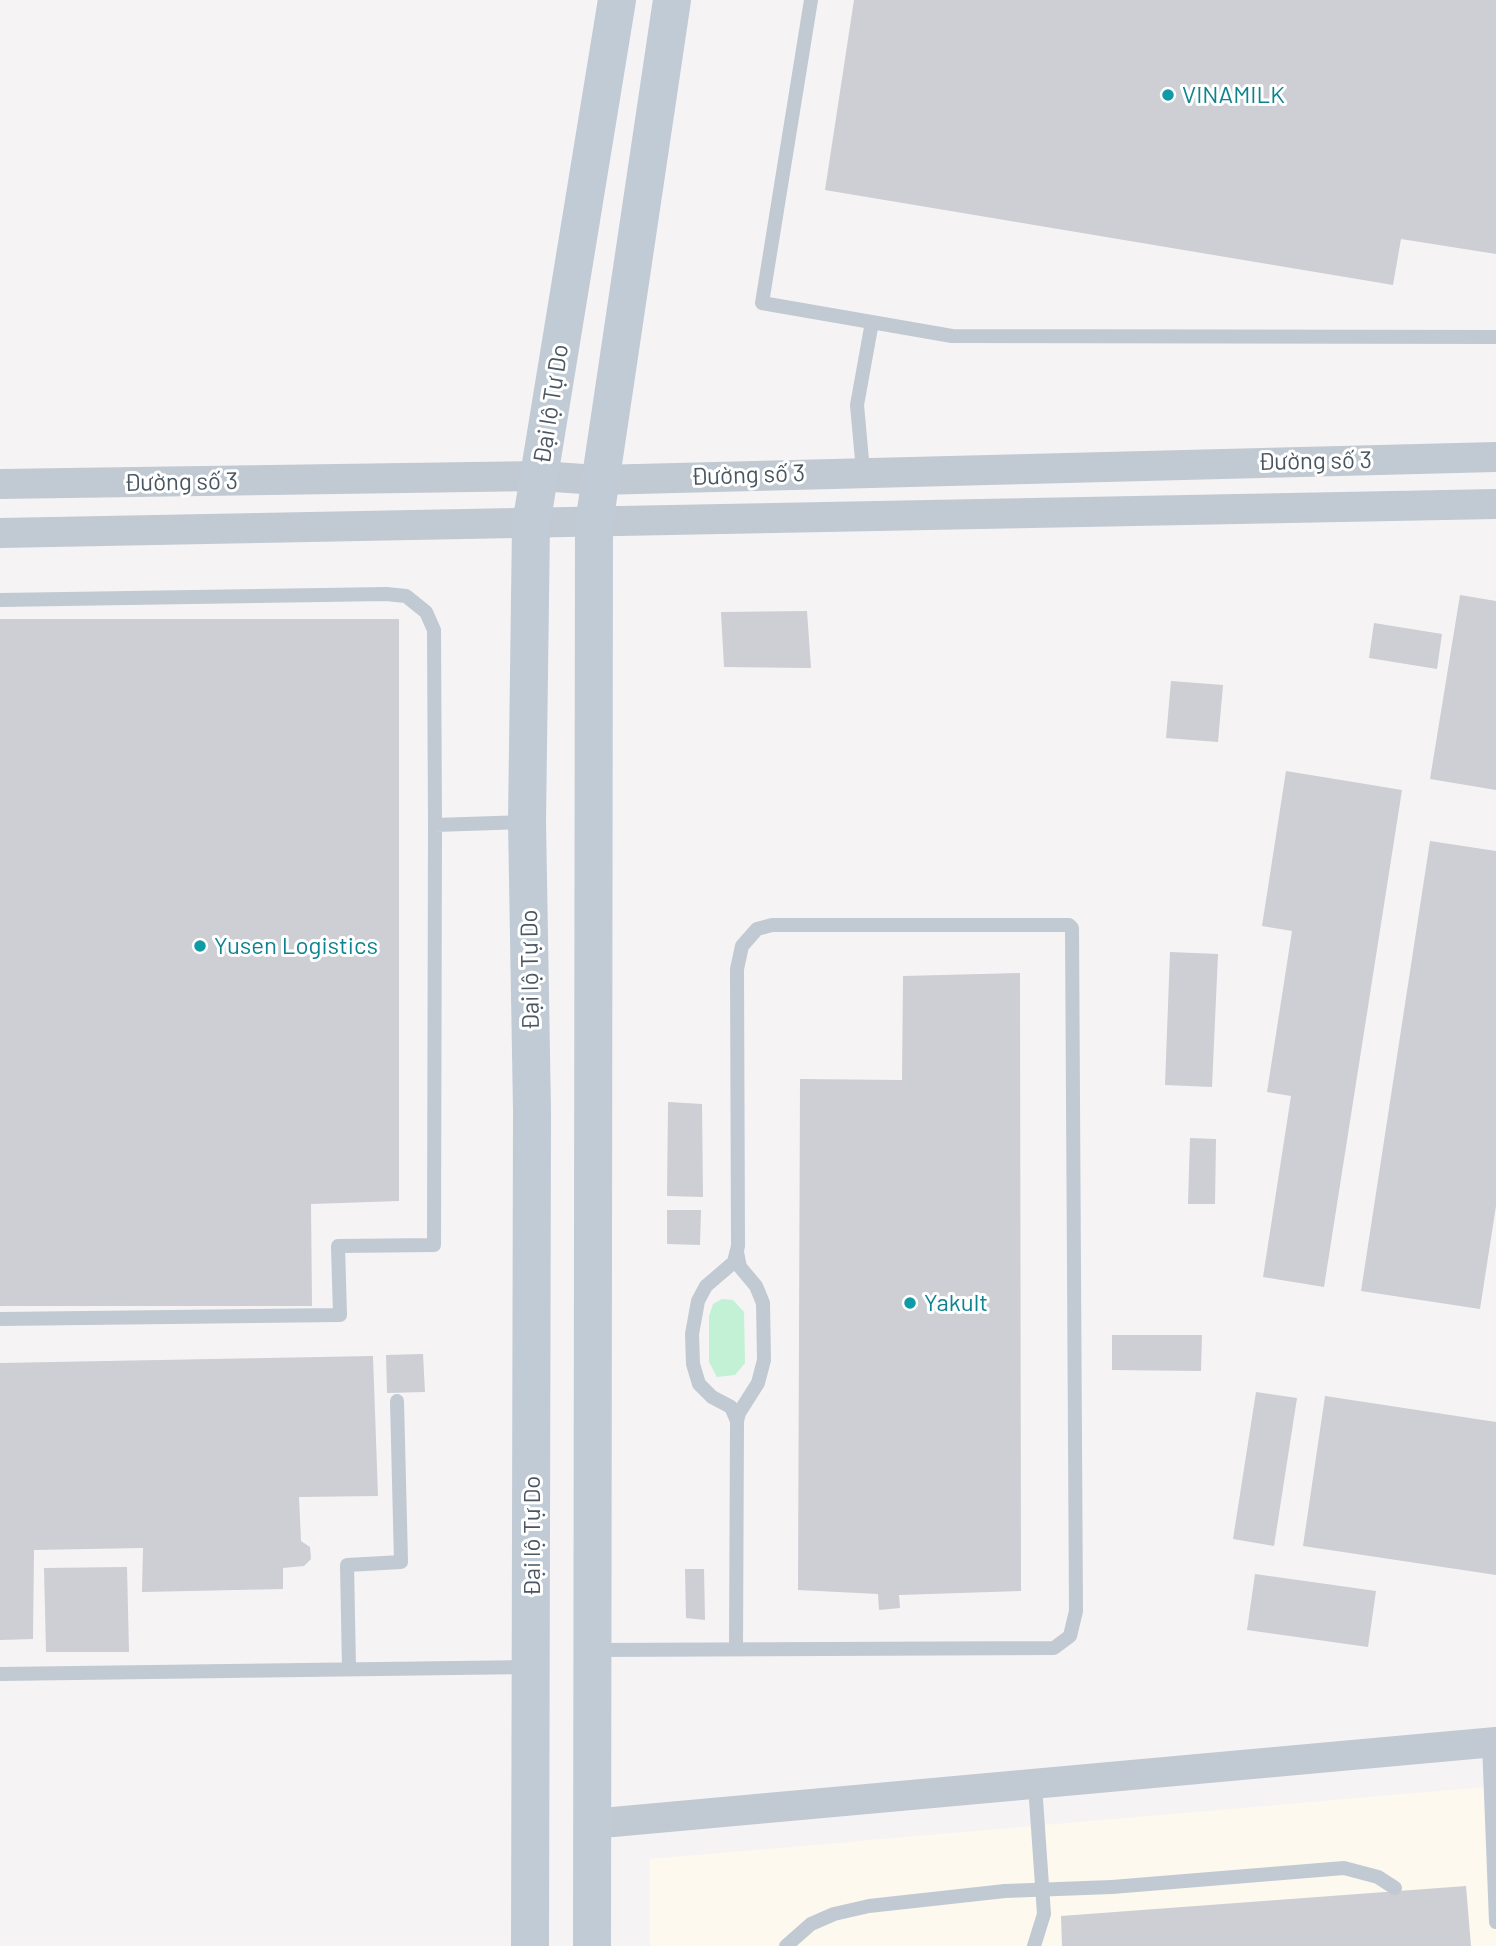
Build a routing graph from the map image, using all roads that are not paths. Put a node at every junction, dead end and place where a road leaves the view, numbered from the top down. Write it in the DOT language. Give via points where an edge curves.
graph roads {
  1 [pos="617,0"];
  2 [pos="672,0"];
  3 [pos="811,0"];
  4 [pos="872,322"];
  5 [pos="1496,338"];
  6 [pos="1496,457"];
  7 [pos="863,471"];
  8 [pos="539,476"];
  9 [pos="598,480"];
  10 [pos="0,484"];
  11 [pos="1496,505"];
  12 [pos="594,524"];
  13 [pos="531,525"];
  14 [pos="0,533"];
  15 [pos="0,600"];
  16 [pos="527,821"];
  17 [pos="435,825"];
  18 [pos="737,1252"];
  19 [pos="0,1319"];
  20 [pos="397,1401"];
  21 [pos="737,1421"];
  22 [pos="736,1648"];
  23 [pos="590,1650"];
  24 [pos="349,1667"];
  25 [pos="532,1667"];
  26 [pos="0,1674"];
  27 [pos="1493,1742"];
  28 [pos="1035,1785"];
  29 [pos="591,1824"];
  30 [pos="1395,1888"];
  31 [pos="1496,1922"];
  32 [pos="530,1946"];
  33 [pos="592,1946"];
  34 [pos="786,1946"];
  35 [pos="1034,1946"];
  1 -- 8 [label="street, Đại lộ Tự Do"];
  2 -- 9 [label="street"];
  3 -- 4 [label="lane" via="762,303"];
  4 -- 5 [label="lane" via="952,336"];
  4 -- 7 [label="lane" via="857,405"];
  6 -- 7 [label="street, Đường số 3"];
  7 -- 9 [label="street, Đường số 3"];
  8 -- 9 [label="street, Đường số 3"];
  8 -- 10 [label="street, Đường số 3"];
  8 -- 13 [label="street, Đại lộ Tự Do"];
  9 -- 12 [label="street"];
  11 -- 12 [label="street, Đường số 3"];
  12 -- 13 [label="street, Đường số 3"];
  12 -- 23 [label="street"];
  13 -- 14 [label="street, Đường số 3"];
  13 -- 16 [label="street, Đại lộ Tự Do"];
  15 -- 17 [label="lane" via="407,596 426,612 434,630"];
  16 -- 17 [label="lane"];
  16 -- 25 [label="street, Đại lộ Tự Do"];
  17 -- 19 [label="lane" via="434,1245 338,1246 340,1315"];
  18 -- 21 [label="lane" via="740,1267 763,1303 764,1360 758,1383"];
  18 -- 21 [label="lane" via="734,1262 706,1286 694,1314 692,1334 699,1384 731,1407"];
  18 -- 22 [label="lane" via="737,960 750,935 772,925 1071,926 1074,1630 1067,1642 1054,1648"];
  20 -- 24 [label="lane" via="401,1562 347,1565"];
  21 -- 22 [label="lane"];
  22 -- 23 [label="lane"];
  23 -- 29 [label="street"];
  24 -- 25 [label="lane"];
  24 -- 26 [label="lane"];
  25 -- 32 [label="street, Đại lộ Tự Do"];
  27 -- 28 [label="street"];
  27 -- 31 [label="lane"];
  28 -- 29 [label="street"];
  28 -- 35 [label="lane" via="1044,1913"];
  29 -- 33 [label="street"];
  30 -- 34 [label="lane, bridge" via="1378,1877 1344,1868 1005,1891 834,1914 811,1924"];
}
